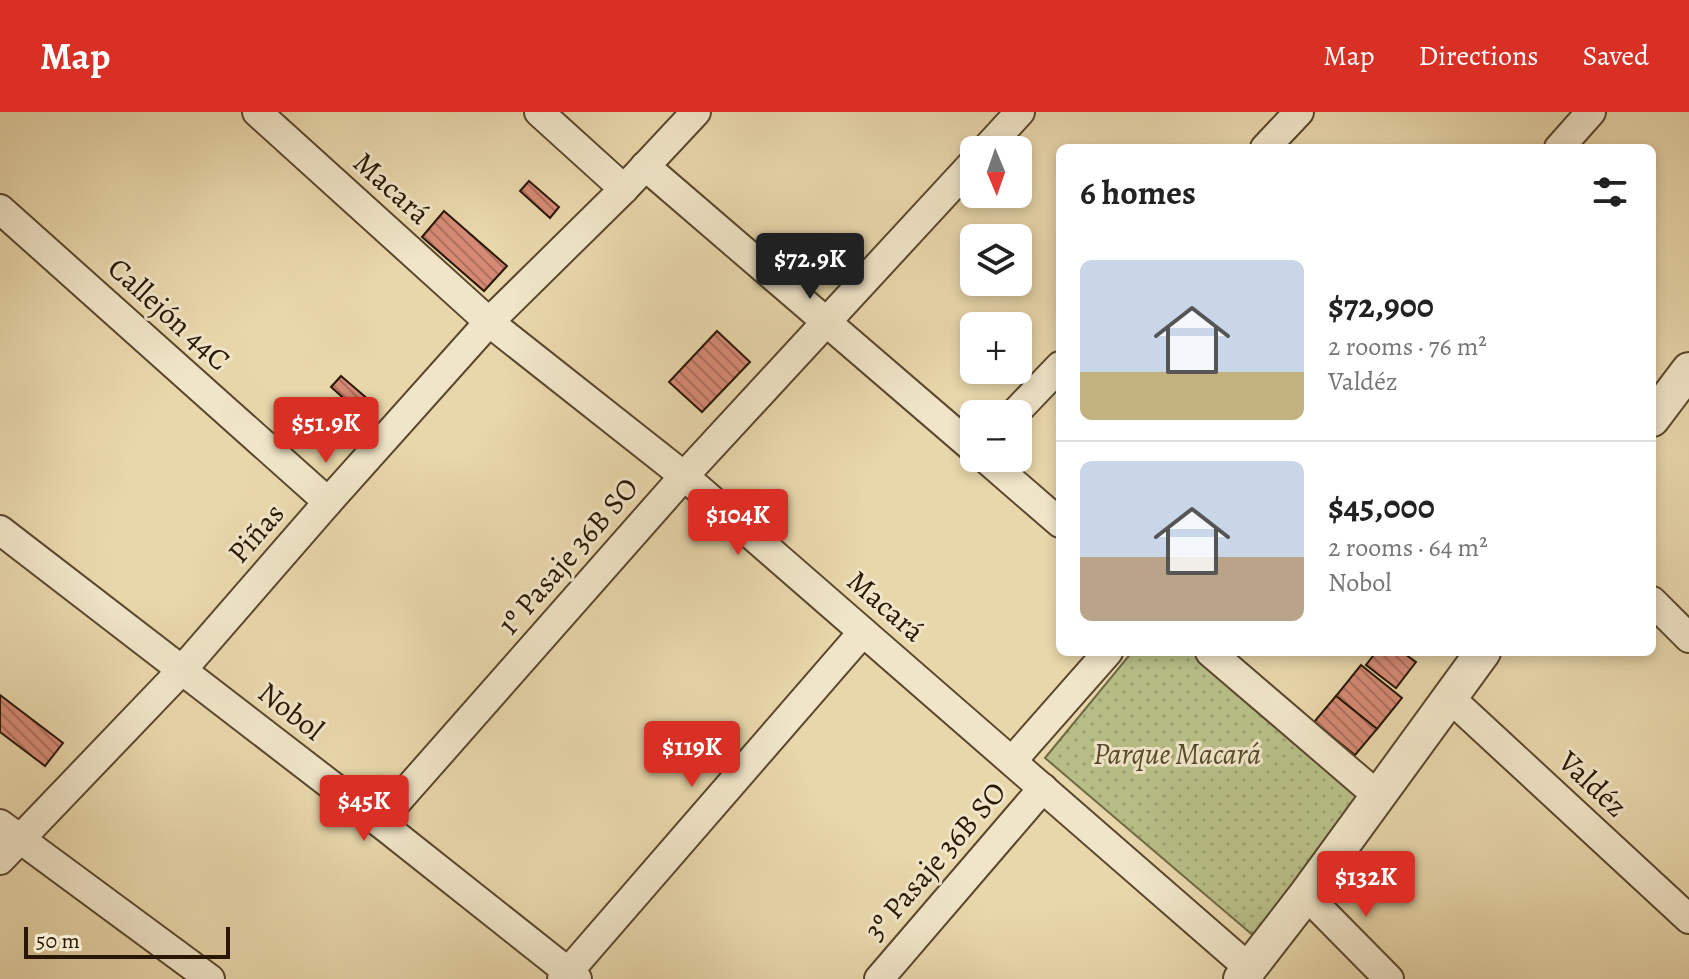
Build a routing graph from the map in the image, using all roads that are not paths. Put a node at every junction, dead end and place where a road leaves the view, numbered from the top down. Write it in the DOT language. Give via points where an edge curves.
graph roads {
  1 [pos="257,112"];
  2 [pos="539,112"];
  3 [pos="696,112"];
  4 [pos="1020,112"];
  5 [pos="1299,112"];
  6 [pos="1591,112"];
  7 [pos="998,136"];
  8 [pos="1269,144"];
  9 [pos="1563,144"];
  10 [pos="645,166"];
  11 [pos="960,177"];
  12 [pos="624,189"];
  13 [pos="0,209"];
  14 [pos="489,322"];
  15 [pos="826,322"];
  16 [pos="1056,370"];
  17 [pos="1689,370"];
  18 [pos="1027,400"];
  19 [pos="1656,414"];
  20 [pos="960,437"];
  21 [pos="1001,472"];
  22 [pos="684,476"];
  23 [pos="328,502"];
  24 [pos="1056,520"];
  25 [pos="0,530"];
  26 [pos="1656,605"];
  27 [pos="863,632"];
  28 [pos="1689,638"];
  29 [pos="1104,656"];
  30 [pos="1215,656"];
  31 [pos="1480,656"];
  32 [pos="182,670"];
  33 [pos="1450,698"];
  34 [pos="1012,761"];
  35 [pos="1043,788"];
  36 [pos="1378,796"];
  37 [pos="379,822"];
  38 [pos="10,832"];
  39 [pos="0,860"];
  40 [pos="1306,895"];
  41 [pos="1689,919"];
  42 [pos="1245,974"];
  43 [pos="568,977"];
  44 [pos="210,979"];
  45 [pos="879,979"];
  46 [pos="1389,979"];
  1 -- 14 [label="street, Macará"];
  2 -- 12 [label="street"];
  3 -- 10 [label="street, Piñas"];
  4 -- 7 [label="street"];
  5 -- 8 [label="street"];
  6 -- 9 [label="street"];
  10 -- 12 [label="street, Piñas"];
  10 -- 15 [label="street"];
  11 -- 15 [label="street, 1º Pasaje 36B SO"];
  12 -- 14 [label="street, Piñas"];
  13 -- 23 [label="street, Callejón 44C"];
  14 -- 22 [label="street, Macará"];
  14 -- 23 [label="street, Piñas"];
  15 -- 20 [label="street"];
  15 -- 22 [label="street, 1º Pasaje 36B SO"];
  16 -- 18 [label="street"];
  17 -- 19 [label="street"];
  21 -- 24 [label="street"];
  22 -- 27 [label="street, Macará"];
  22 -- 37 [label="street, 1º Pasaje 36B SO"];
  23 -- 32 [label="street, Piñas"];
  25 -- 32 [label="street, Nobol"];
  26 -- 28 [label="street"];
  27 -- 34 [label="street, Macará"];
  27 -- 43 [label="street"];
  29 -- 34 [label="street, 3º Pasaje 36B SO"];
  30 -- 36 [label="street"];
  31 -- 33 [label="street"];
  32 -- 37 [label="street, Nobol"];
  32 -- 38 [label="street, Piñas"];
  33 -- 36 [label="street"];
  33 -- 41 [label="street, Valdéz"];
  34 -- 35 [label="street, Macará"];
  35 -- 42 [label="street, Macará"];
  35 -- 45 [label="street, 3º Pasaje 36B SO"];
  36 -- 40 [label="street"];
  37 -- 43 [label="street, Nobol"];
  38 -- 39 [label="street, Piñas"];
  38 -- 44 [label="street"];
  40 -- 42 [label="street"];
  40 -- 46 [label="street"];
}
